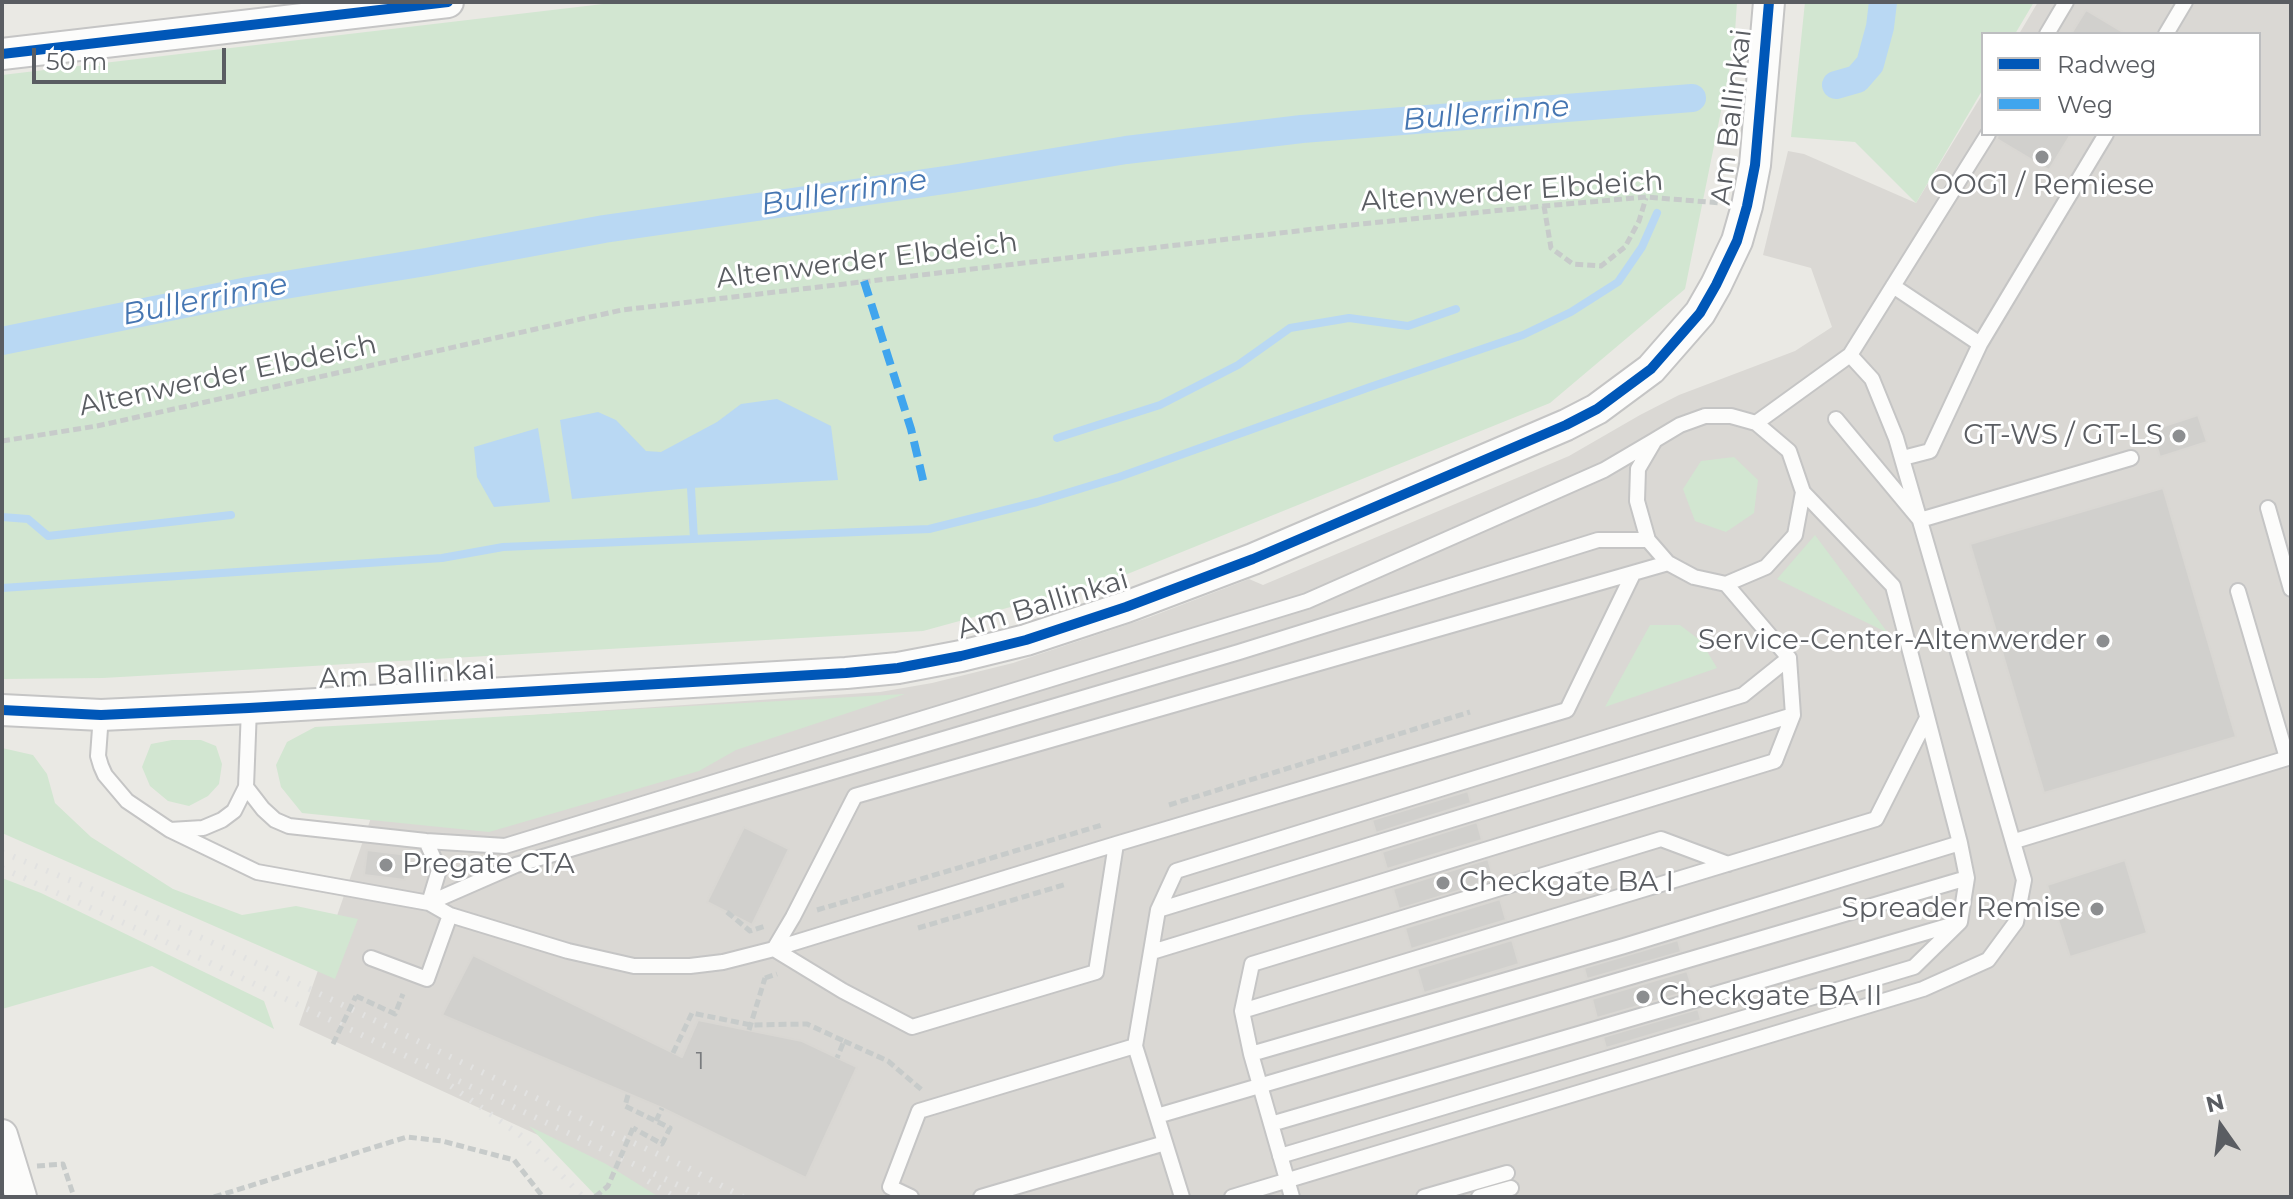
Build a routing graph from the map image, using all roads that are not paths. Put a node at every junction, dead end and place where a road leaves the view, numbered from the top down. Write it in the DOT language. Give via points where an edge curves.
graph roads {
  1 [pos="448,2"];
  2 [pos="1769,2"];
  3 [pos="2066,2"];
  4 [pos="2185,2"];
  5 [pos="2048,32"];
  6 [pos="2167,32"];
  7 [pos="2,54"];
  8 [pos="1987,136"];
  9 [pos="2105,136"];
  10 [pos="1893,286"];
  11 [pos="1980,344"];
  12 [pos="1850,355"];
  13 [pos="1836,419"];
  14 [pos="1756,423"];
  15 [pos="1655,440"];
  16 [pos="1903,458"];
  17 [pos="2131,458"];
  18 [pos="1803,492"];
  19 [pos="2268,508"];
  20 [pos="1920,520"];
  21 [pos="1648,540"];
  22 [pos="1668,563"];
  23 [pos="1633,574"];
  24 [pos="1726,584"];
  25 [pos="2291,589"];
  26 [pos="2238,591"];
  27 [pos="1789,658"];
  28 [pos="249,708"];
  29 [pos="2,710"];
  30 [pos="101,715"];
  31 [pos="1793,715"];
  32 [pos="1927,718"];
  33 [pos="2289,758"];
  34 [pos="246,787"];
  35 [pos="170,830"];
  36 [pos="426,841"];
  37 [pos="2015,841"];
  38 [pos="1960,843"];
  39 [pos="1116,844"];
  40 [pos="1728,864"];
  41 [pos="1967,878"];
  42 [pos="429,903"];
  43 [pos="1158,910"];
  44 [pos="450,915"];
  45 [pos="1960,922"];
  46 [pos="774,949"];
  47 [pos="1152,952"];
  48 [pos="371,958"];
  49 [pos="1242,1011"];
  50 [pos="1135,1046"];
  51 [pos="1251,1054"];
  52 [pos="1260,1086"];
  53 [pos="1157,1116"];
  54 [pos="1271,1124"];
  55 [pos="2,1135"];
  56 [pos="1165,1143"];
  57 [pos="1280,1156"];
  58 [pos="1287,1181"];
  59 [pos="17,1183"];
  60 [pos="911,1197"];
  61 [pos="981,1197"];
  62 [pos="1182,1197"];
  63 [pos="1232,1197"];
  64 [pos="1292,1197"];
  65 [pos="1424,1197"];
  66 [pos="1479,1197"];
  1 -- 7 [label="street"];
  2 -- 28 [label="street, Am Ballinkai" via="1747,206 1730,257 1700,313 1651,369 1597,409 1502,454 1183,586 1026,640 961,656 830,674"];
  3 -- 5 [label="lane"];
  4 -- 6 [label="lane"];
  8 -- 10 [label="lane"];
  9 -- 11 [label="lane"];
  10 -- 11 [label="lane"];
  10 -- 12 [label="lane"];
  11 -- 16 [label="lane" via="1930,451"];
  12 -- 14 [label="lane"];
  12 -- 16 [label="lane" via="1872,379"];
  13 -- 20 [label="lane"];
  14 -- 15 [label="lane" via="1705,416"];
  14 -- 18 [label="lane" via="1789,451"];
  15 -- 21 [label="lane" via="1638,469 1637,501"];
  15 -- 36 [label="lane" via="1604,470 1307,601 505,846"];
  16 -- 20 [label="lane"];
  17 -- 20 [label="lane"];
  18 -- 24 [label="lane" via="1795,535 1766,567"];
  18 -- 32 [label="lane" via="1893,586"];
  19 -- 25 [label="lane"];
  20 -- 37 [label="lane"];
  21 -- 22 [label="lane"];
  21 -- 42 [label="lane" via="1598,540 516,865"];
  22 -- 23 [label="lane"];
  22 -- 24 [label="lane" via="1694,577"];
  23 -- 39 [label="lane" via="1567,710"];
  23 -- 46 [label="lane" via="855,796"];
  24 -- 27 [label="lane"];
  26 -- 33 [label="lane"];
  27 -- 31 [label="lane"];
  27 -- 43 [label="lane" via="1743,695 1176,871"];
  28 -- 30 [label="street, Am Ballinkai"];
  28 -- 34 [label="lane"];
  29 -- 30 [label="street, Am Ballinkai"];
  30 -- 35 [label="lane" via="98,756 105,775 127,801"];
  31 -- 43 [label="lane"];
  31 -- 47 [label="lane" via="1775,761"];
  32 -- 38 [label="lane"];
  32 -- 40 [label="lane" via="1876,819"];
  33 -- 37 [label="lane"];
  34 -- 35 [label="lane" via="234,811 222,820 203,828"];
  34 -- 36 [label="lane" via="269,815 289,826"];
  35 -- 42 [label="lane" via="257,872"];
  36 -- 42 [label="lane" via="439,870"];
  37 -- 58 [label="lane" via="2024,880 2016,922 1988,960 1923,989"];
  38 -- 41 [label="lane"];
  38 -- 51 [label="lane"];
  39 -- 46 [label="lane"];
  39 -- 46 [label="lane" via="1096,972 912,1027"];
  40 -- 49 [label="lane"];
  40 -- 49 [label="lane" via="1661,839 1252,964"];
  41 -- 45 [label="lane"];
  41 -- 52 [label="lane"];
  42 -- 44 [label="lane"];
  43 -- 47 [label="lane"];
  44 -- 46 [label="lane" via="634,966 723,962"];
  44 -- 48 [label="lane" via="427,979"];
  45 -- 54 [label="lane"];
  45 -- 57 [label="lane" via="1914,967"];
  47 -- 50 [label="lane"];
  49 -- 51 [label="lane"];
  50 -- 53 [label="lane"];
  50 -- 60 [label="lane" via="919,1111 890,1187"];
  51 -- 52 [label="lane"];
  52 -- 53 [label="lane"];
  52 -- 54 [label="lane"];
  53 -- 56 [label="lane"];
  54 -- 57 [label="lane"];
  55 -- 59 [label="street"];
  56 -- 61 [label="lane"];
  56 -- 62 [label="lane"];
  57 -- 58 [label="lane"];
  58 -- 63 [label="lane"];
  58 -- 64 [label="lane"];
  65 -- 66 [label="lane" via="1509,1180"];
}
